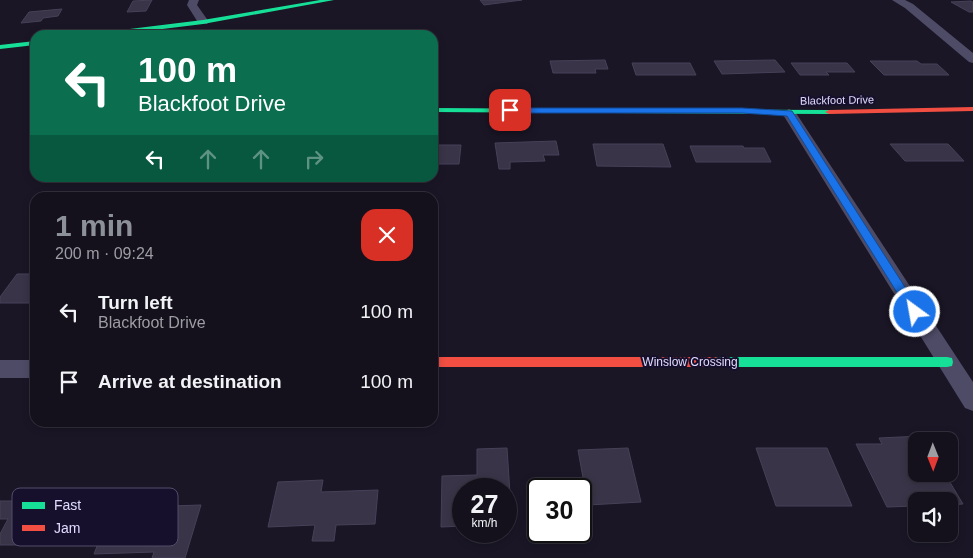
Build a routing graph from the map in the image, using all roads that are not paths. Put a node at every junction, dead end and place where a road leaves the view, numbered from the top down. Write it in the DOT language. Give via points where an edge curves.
graph roads {
  1 [pos="194,0"];
  2 [pos="331,0"];
  3 [pos="897,0"];
  4 [pos="202,22"];
  5 [pos="137,30"];
  6 [pos="30,44"];
  7 [pos="0,47"];
  8 [pos="973,59"];
  9 [pos="973,109"];
  10 [pos="438,110"];
  11 [pos="789,113"];
  12 [pos="438,362"];
  13 [pos="947,362"];
  14 [pos="0,369"];
  15 [pos="30,369"];
  16 [pos="973,401"];
  1 -- 4 [label="street" via="192,5"];
  2 -- 4 [label="street"];
  3 -- 8 [label="street" via="909,6"];
  4 -- 5 [label="street"];
  6 -- 7 [label="street"];
  9 -- 11 [label="street, Blackfoot Drive"];
  10 -- 11 [label="street, Blackfoot Drive"];
  11 -- 13 [label="street"];
  12 -- 13 [label="street, Winslow Crossing"];
  13 -- 16 [label="street"];
  14 -- 15 [label="street"];
}
